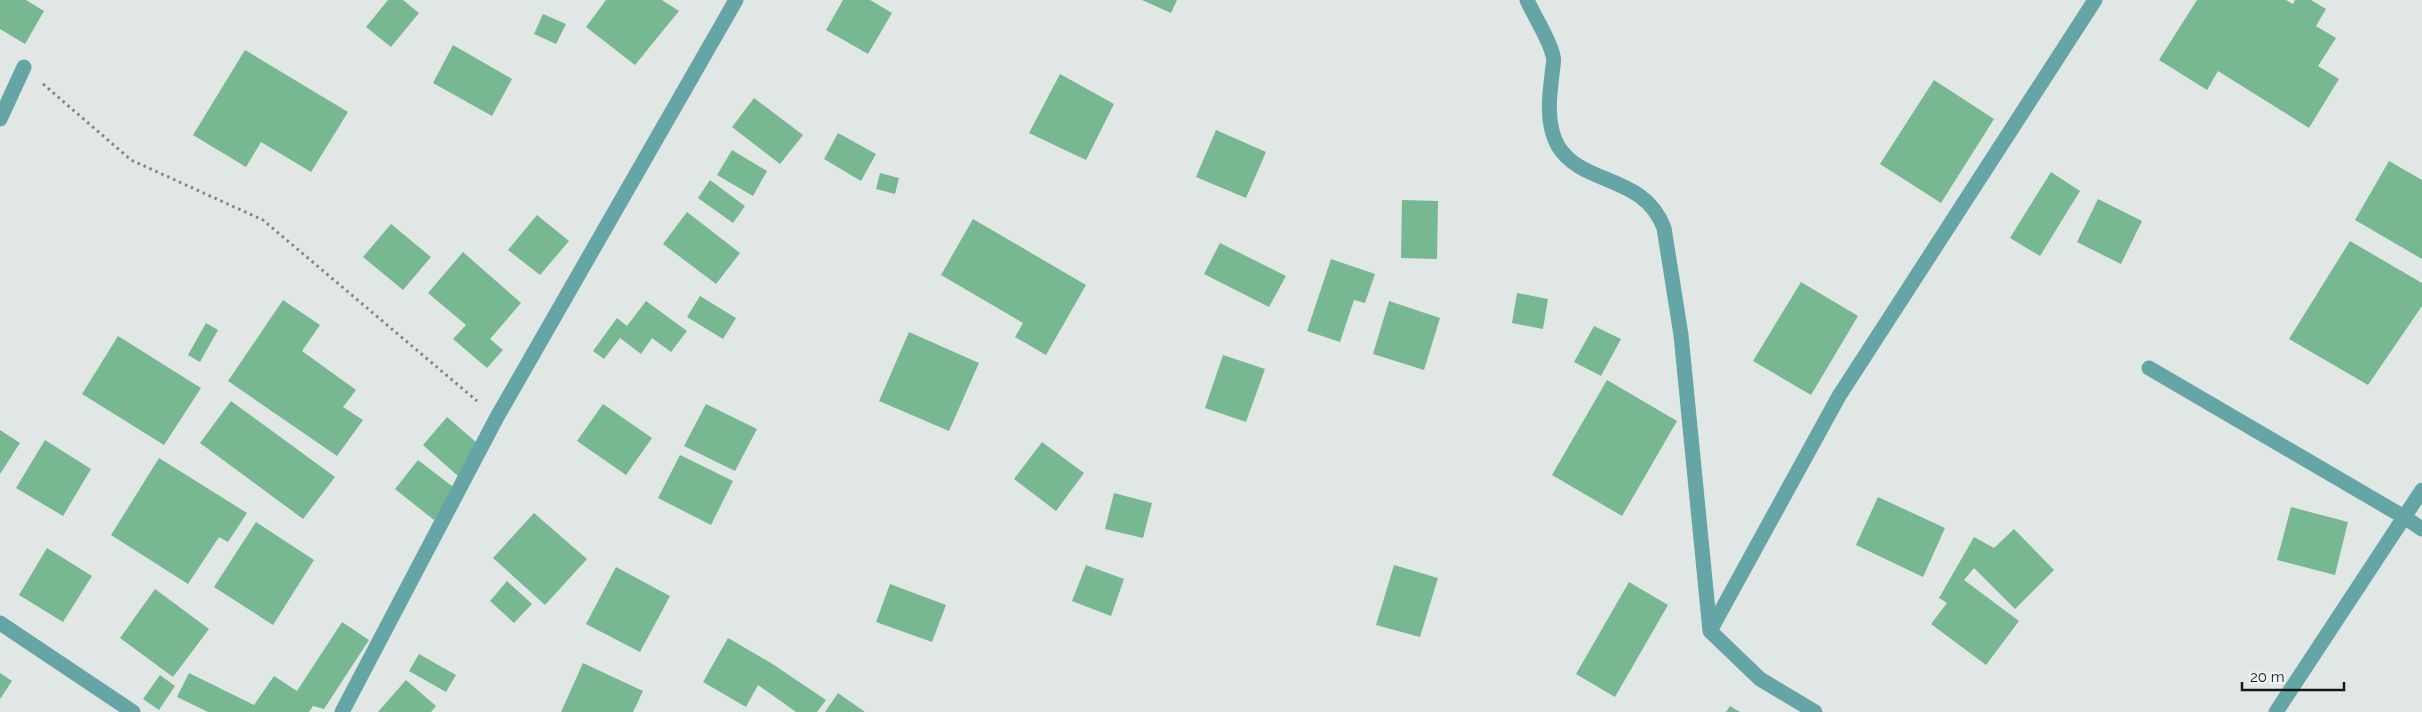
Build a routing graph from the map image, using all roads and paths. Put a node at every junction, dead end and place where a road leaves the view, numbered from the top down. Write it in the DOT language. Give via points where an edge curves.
graph roads {
  1 [pos="736,0"];
  2 [pos="1527,0"];
  3 [pos="2094,0"];
  4 [pos="24,67"];
  5 [pos="0,119"];
  6 [pos="2149,368"];
  7 [pos="497,417"];
  8 [pos="2422,490"];
  9 [pos="2404,516"];
  10 [pos="2422,529"];
  11 [pos="0,623"];
  12 [pos="1710,632"];
  13 [pos="133,712"];
  14 [pos="342,712"];
  15 [pos="1815,712"];
  16 [pos="2276,712"];
  1 -- 7 [label="street"];
  2 -- 12 [label="street" via="1554,56 1549,97 1550,127 1559,146 1570,160 1639,194 1658,212 1664,228 1681,335"];
  3 -- 12 [label="street" via="1839,396"];
  4 -- 5 [label="street"];
  4 -- 7 [label="path" via="131,160 263,220"];
  6 -- 9 [label="street"];
  7 -- 14 [label="street"];
  8 -- 9 [label="street"];
  9 -- 10 [label="street"];
  9 -- 16 [label="street"];
  11 -- 13 [label="street"];
  12 -- 15 [label="street" via="1760,679"];
}
